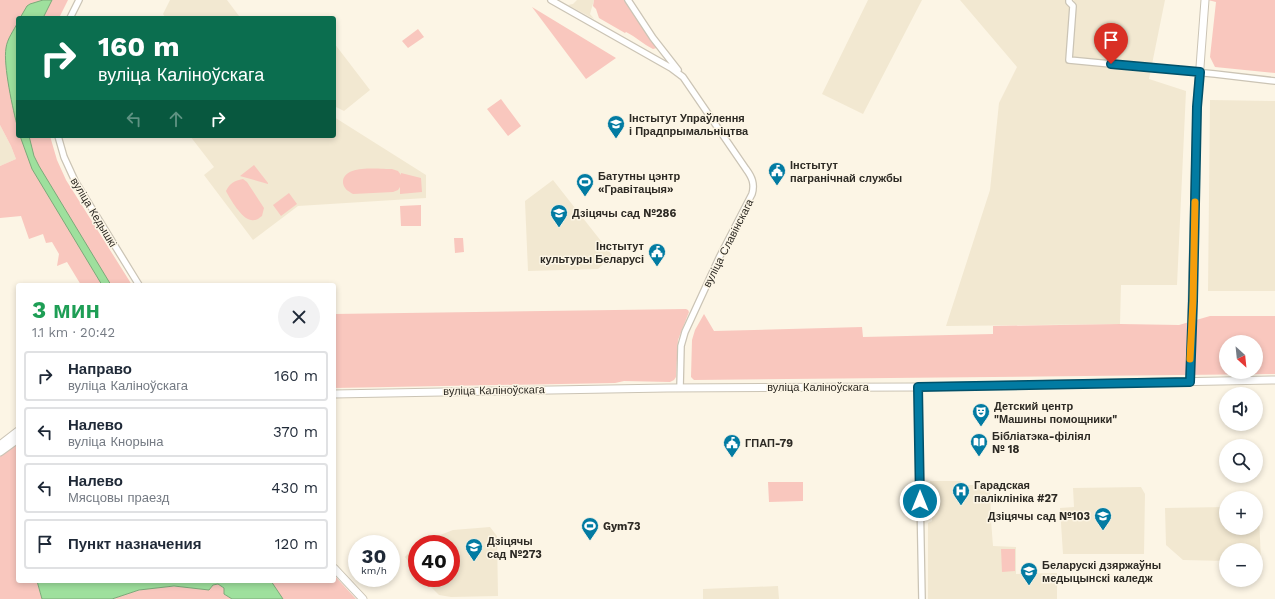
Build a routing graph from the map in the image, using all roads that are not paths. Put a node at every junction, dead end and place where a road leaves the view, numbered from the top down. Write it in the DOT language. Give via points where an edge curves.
graph roads {
  1 [pos="79,0"];
  2 [pos="551,0"];
  3 [pos="628,0"];
  4 [pos="1069,0"];
  5 [pos="1205,0"];
  6 [pos="71,16"];
  7 [pos="662,50"];
  8 [pos="656,59"];
  9 [pos="1200,72"];
  10 [pos="683,77"];
  11 [pos="1275,82"];
  12 [pos="59,138"];
  13 [pos="138,283"];
  14 [pos="1275,380"];
  15 [pos="1190,382"];
  16 [pos="918,387"];
  17 [pos="680,388"];
  18 [pos="336,393"];
  19 [pos="16,433"];
  20 [pos="16,440"];
  21 [pos="0,445"];
  22 [pos="0,452"];
  23 [pos="336,570"];
  24 [pos="363,599"];
  25 [pos="922,599"];
  1 -- 6 [label="street"];
  2 -- 8 [label="street, вуліца Славінскага"];
  3 -- 7 [label="street"];
  4 -- 9 [label="street" via="1073,6 1069,60"];
  5 -- 9 [label="main road"];
  7 -- 8 [label="street"];
  7 -- 10 [label="street"];
  8 -- 10 [label="street, вуліца Славінскага"];
  9 -- 11 [label="street"];
  9 -- 15 [label="main road"];
  10 -- 17 [label="street, вуліца Славінскага" via="748,171 754,188 685,332 681,346"];
  12 -- 13 [label="street, вуліца Кедышкі" via="75,182"];
  14 -- 15 [label="main road, вуліца Каліноўскага"];
  15 -- 16 [label="main road, вуліца Каліноўскага"];
  16 -- 17 [label="main road, вуліца Каліноўскага"];
  16 -- 25 [label="street"];
  17 -- 18 [label="main road, вуліца Каліноўскага"];
  19 -- 21 [label="main road"];
  20 -- 22 [label="main road"];
  23 -- 24 [label="main road"];
}
